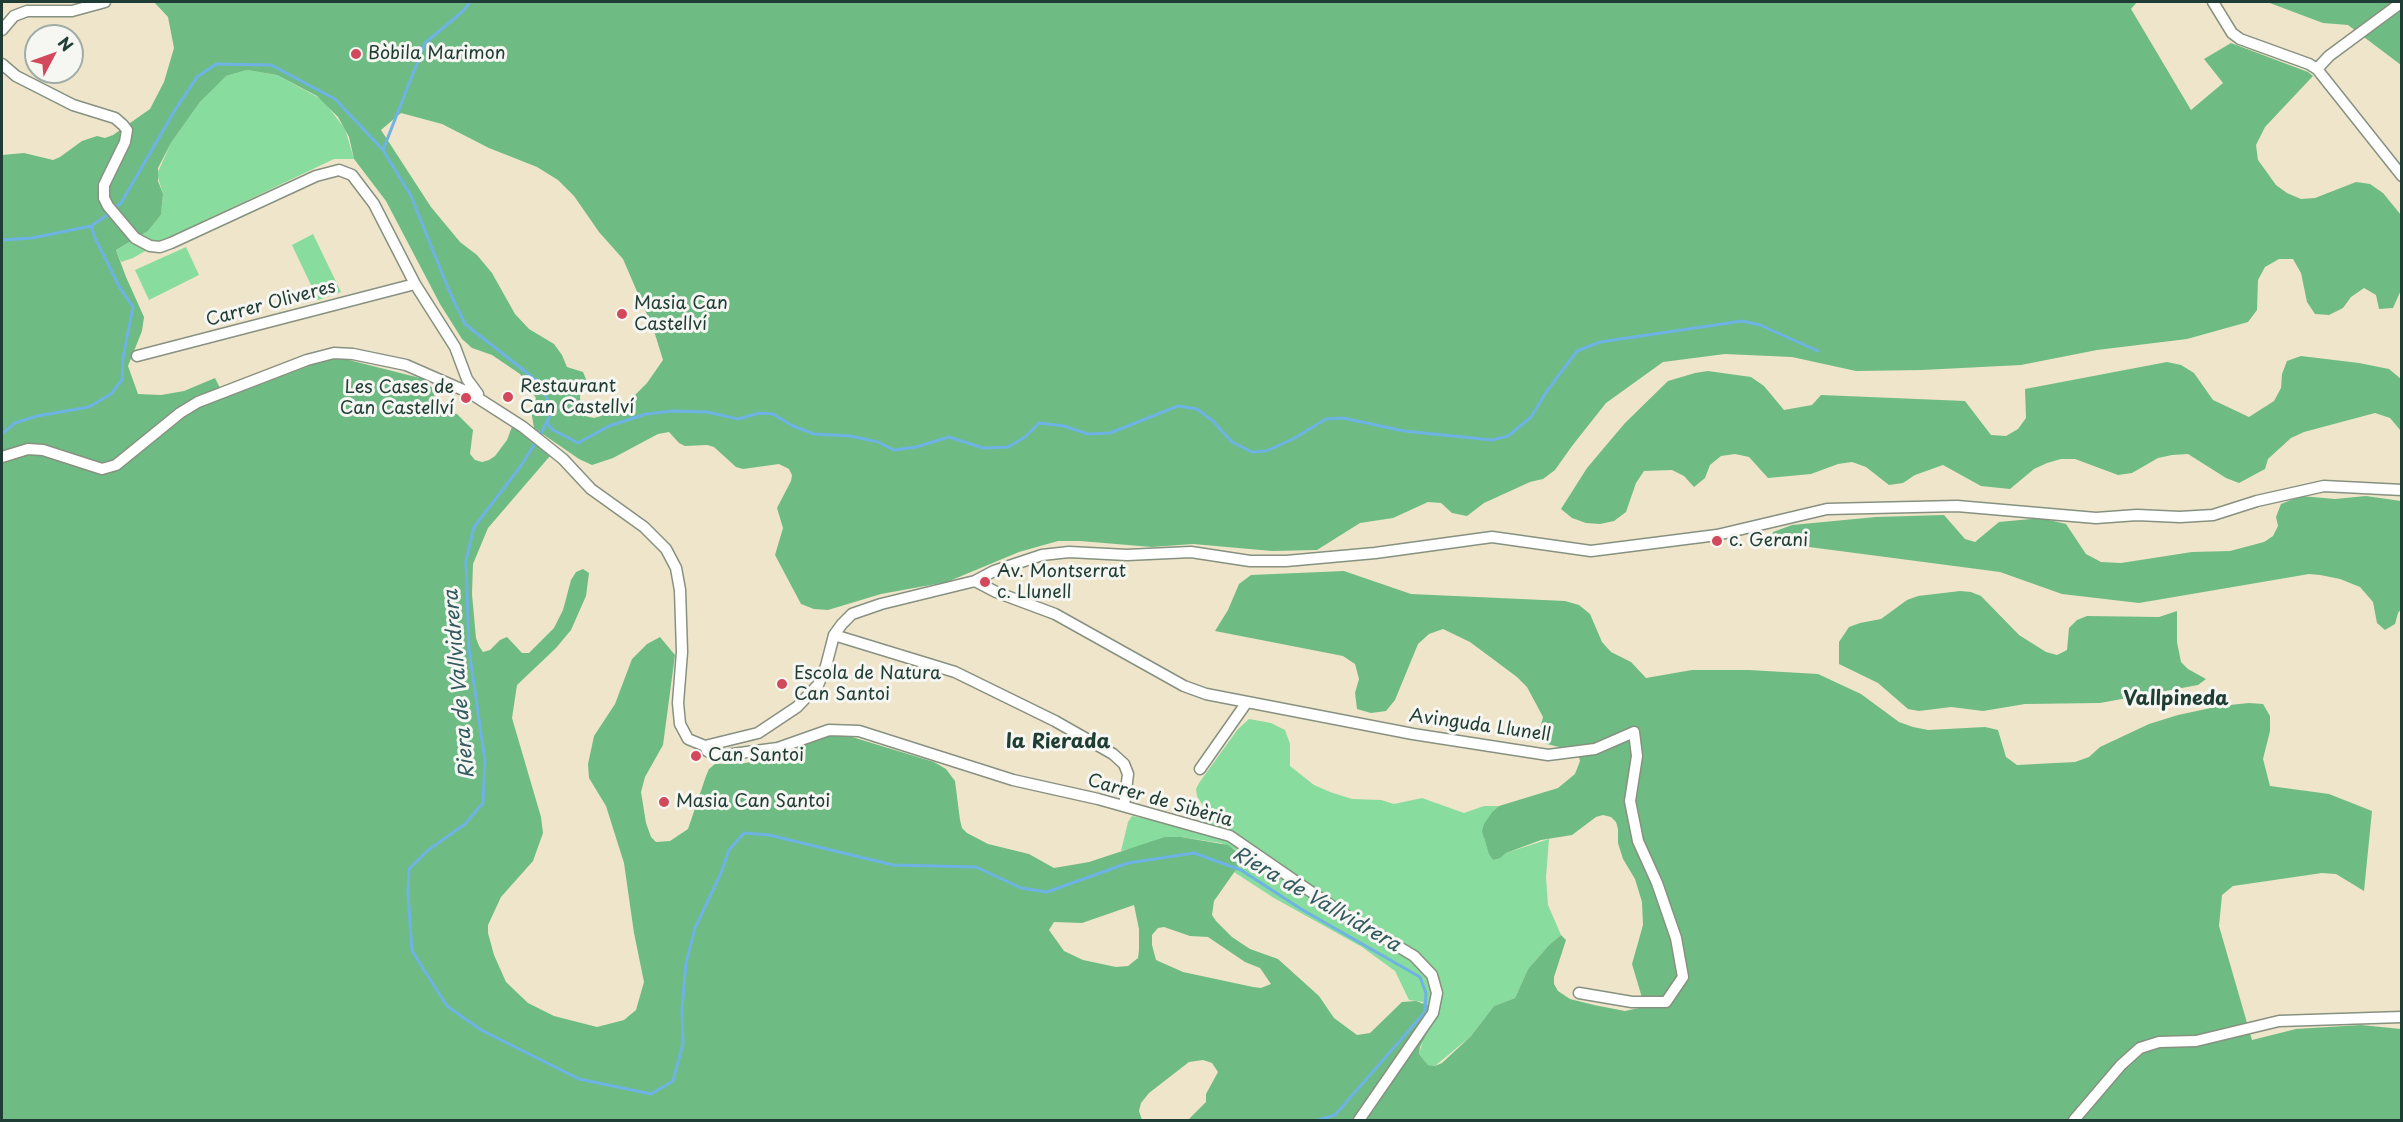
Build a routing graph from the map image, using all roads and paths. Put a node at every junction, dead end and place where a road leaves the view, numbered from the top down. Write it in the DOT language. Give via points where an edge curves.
graph roads {
  1 [pos="74,2"];
  2 [pos="105,2"];
  3 [pos="2212,2"];
  4 [pos="2402,2"];
  5 [pos="82,9"];
  6 [pos="2,30"];
  7 [pos="2,64"];
  8 [pos="2317,69"];
  9 [pos="2402,176"];
  10 [pos="415,284"];
  11 [pos="137,356"];
  12 [pos="460,358"];
  13 [pos="464,371"];
  14 [pos="452,384"];
  15 [pos="483,400"];
  16 [pos="2,457"];
  17 [pos="2402,490"];
  18 [pos="975,581"];
  19 [pos="834,635"];
  20 [pos="1247,702"];
  21 [pos="705,746"];
  22 [pos="1200,769"];
  23 [pos="1124,807"];
  24 [pos="1579,993"];
  25 [pos="2402,1017"];
  26 [pos="1359,1120"];
  27 [pos="2074,1120"];
  1 -- 5 [label="street"];
  2 -- 5 [label="street"];
  3 -- 8 [label="street" via="2240,39"];
  4 -- 8 [label="street"];
  5 -- 6 [label="street" via="27,11 14,15"];
  7 -- 10 [label="street" via="16,76 73,105 115,118 127,130 103,192 116,217 142,243 160,248 316,176 342,170 357,180 374,204"];
  8 -- 9 [label="street"];
  10 -- 11 [label="street, Carrer Oliveres"];
  10 -- 12 [label="street"];
  12 -- 13 [label="street"];
  12 -- 14 [label="street"];
  13 -- 14 [label="street"];
  13 -- 15 [label="street"];
  14 -- 15 [label="street, Carrer de Sibèria"];
  14 -- 16 [label="street, Carrer de Sibèria" via="393,361 334,353 198,402 116,465 94,468 60,454 28,449"];
  15 -- 21 [label="street, Carrer de Sibèria" via="548,446 591,489 644,527 672,559 680,590 680,724 688,739"];
  17 -- 18 [label="street" via="2324,486 2213,515 2180,517 2096,518 1957,506 1827,508 1717,535 1591,551 1492,537 1286,561 1250,561 1191,552 1069,552 1042,555"];
  18 -- 19 [label="street" via="858,612"];
  18 -- 20 [label="street, Avinguda Llunell" via="1055,614 1184,686"];
  19 -- 21 [label="street" via="821,680 797,707 758,734"];
  19 -- 23 [label="street" via="956,672 1113,754 1128,774"];
  20 -- 22 [label="street"];
  20 -- 24 [label="street, Avinguda Llunell" via="1413,734 1548,754 1595,750 1634,732 1637,756 1630,801 1638,841 1676,938 1683,977 1666,1002 1632,1002"];
  21 -- 23 [label="street, Carrer de Sibèria" via="717,756 778,748 829,730 854,731 1013,780"];
  23 -- 26 [label="street, Carrer de Sibèria" via="1230,836 1428,969 1437,993 1433,1012"];
  25 -- 27 [label="street" via="2279,1021 2196,1041 2159,1042 2140,1048 2121,1065"];
}
